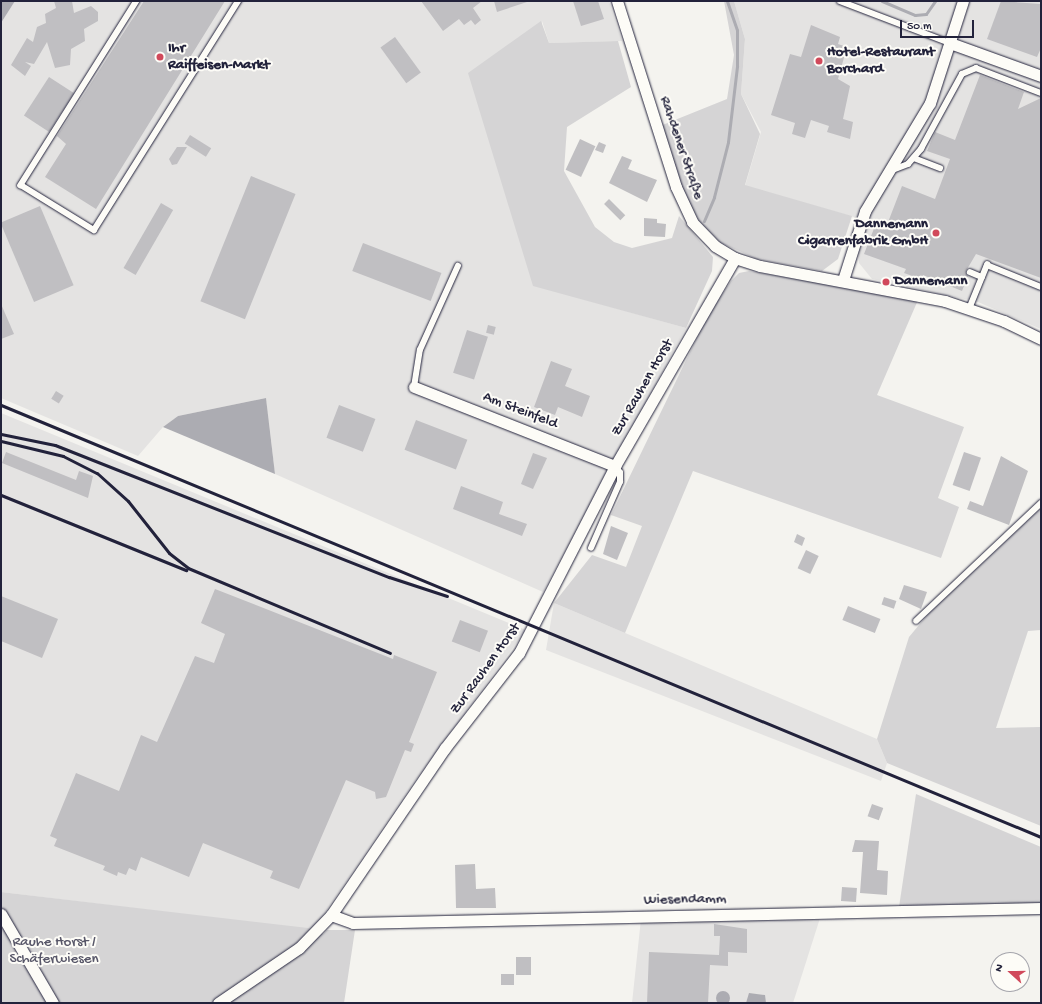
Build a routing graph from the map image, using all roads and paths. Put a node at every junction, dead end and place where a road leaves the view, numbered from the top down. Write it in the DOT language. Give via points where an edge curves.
graph roads {
  1 [pos="137,1"];
  2 [pos="238,1"];
  3 [pos="617,1"];
  4 [pos="840,1"];
  5 [pos="963,1"];
  6 [pos="950,43"];
  7 [pos="1041,76"];
  8 [pos="1041,93"];
  9 [pos="914,158"];
  10 [pos="940,168"];
  11 [pos="889,172"];
  12 [pos="735,258"];
  13 [pos="458,266"];
  14 [pos="970,272"];
  15 [pos="982,277"];
  16 [pos="843,280"];
  17 [pos="1041,287"];
  18 [pos="969,309"];
  19 [pos="1041,339"];
  20 [pos="414,387"];
  21 [pos="615,466"];
  22 [pos="1041,503"];
  23 [pos="591,548"];
  24 [pos="916,621"];
  25 [pos="1041,908"];
  26 [pos="1,914"];
  27 [pos="331,915"];
  28 [pos="53,1003"];
  29 [pos="218,1003"];
  1 -- 2 [label="lane" via="21,185 94,230"];
  3 -- 12 [label="street, Rahdener Straße" via="676,188 692,222 715,246"];
  4 -- 6 [label="lane"];
  5 -- 6 [label="street"];
  6 -- 7 [label="street"];
  6 -- 11 [label="street" via="930,103"];
  8 -- 9 [label="lane" via="976,68 962,74"];
  9 -- 10 [label="lane"];
  9 -- 11 [label="lane" via="908,164"];
  11 -- 16 [label="street" via="865,211"];
  12 -- 16 [label="street, Rahdener Straße"];
  12 -- 21 [label="street, Zur Rauhen Horst"];
  13 -- 20 [label="lane" via="420,350"];
  14 -- 15 [label="lane"];
  15 -- 17 [label="lane" via="987,265"];
  15 -- 18 [label="lane"];
  16 -- 18 [label="street, Rahdener Straße" via="944,301"];
  18 -- 19 [label="street, Rahdener Straße"];
  20 -- 21 [label="street, Am Steinfeld"];
  21 -- 23 [label="lane" via="620,473 620,482"];
  21 -- 27 [label="street, Zur Rauhen Horst" via="519,653 445,748"];
  22 -- 24 [label="lane"];
  25 -- 27 [label="street, Wiesendamm" via="353,923"];
  26 -- 28 [label="street"];
  27 -- 29 [label="street, Zur Rauhen Horst" via="299,948"];
}
